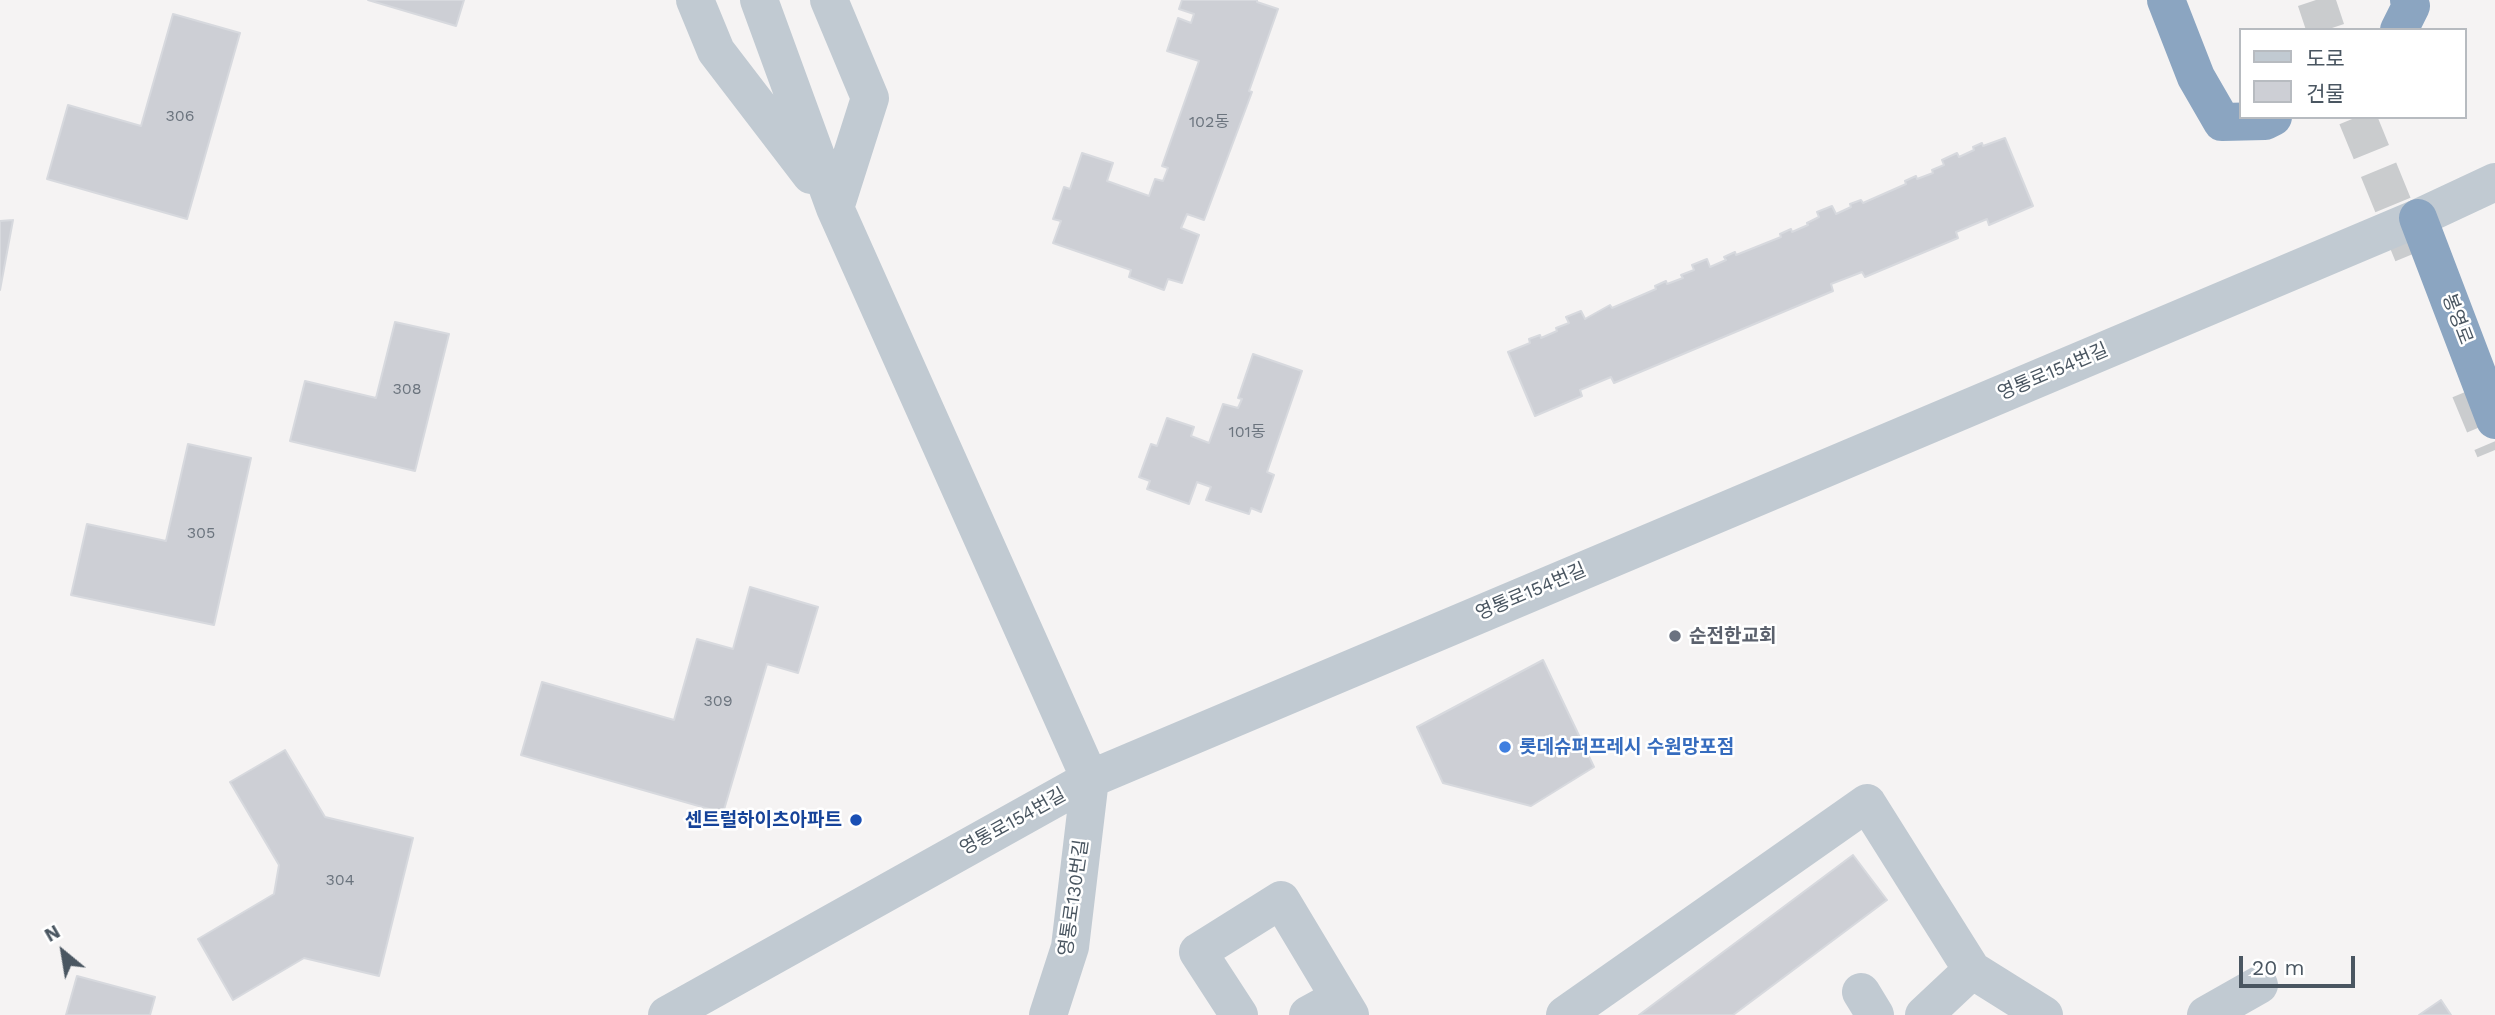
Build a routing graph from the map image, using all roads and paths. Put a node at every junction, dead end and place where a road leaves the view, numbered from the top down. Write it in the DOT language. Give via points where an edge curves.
graph roads {
  1 [pos="695,0"];
  2 [pos="759,0"];
  3 [pos="830,0"];
  4 [pos="2166,0"];
  5 [pos="2410,0"];
  6 [pos="2400,28"];
  7 [pos="2269,119"];
  8 [pos="2495,182"];
  9 [pos="835,208"];
  10 [pos="2418,218"];
  11 [pos="2495,420"];
  12 [pos="1090,779"];
  13 [pos="1972,970"];
  14 [pos="2259,985"];
  15 [pos="1333,1009"];
  16 [pos="667,1015"];
  17 [pos="1048,1015"];
  18 [pos="1238,1015"];
  19 [pos="1565,1015"];
  20 [pos="1924,1015"];
  21 [pos="2044,1015"];
  22 [pos="2206,1015"];
  1 -- 9 [label="street" via="716,51"];
  2 -- 9 [label="street"];
  3 -- 9 [label="street" via="870,98"];
  4 -- 7 [label="highway" via="2196,77 2222,122"];
  5 -- 6 [label="highway"];
  8 -- 10 [label="street, 영통로154번길"];
  9 -- 12 [label="street"];
  10 -- 11 [label="highway, 봉영로"];
  10 -- 12 [label="street, 영통로154번길"];
  12 -- 16 [label="street, 영통로154번길"];
  12 -- 17 [label="street, 영통로130번길" via="1070,947"];
  13 -- 19 [label="street" via="1867,803"];
  13 -- 20 [label="street"];
  13 -- 21 [label="street"];
  14 -- 22 [label="street"];
  15 -- 18 [label="street" via="1282,900 1198,952"];
}
